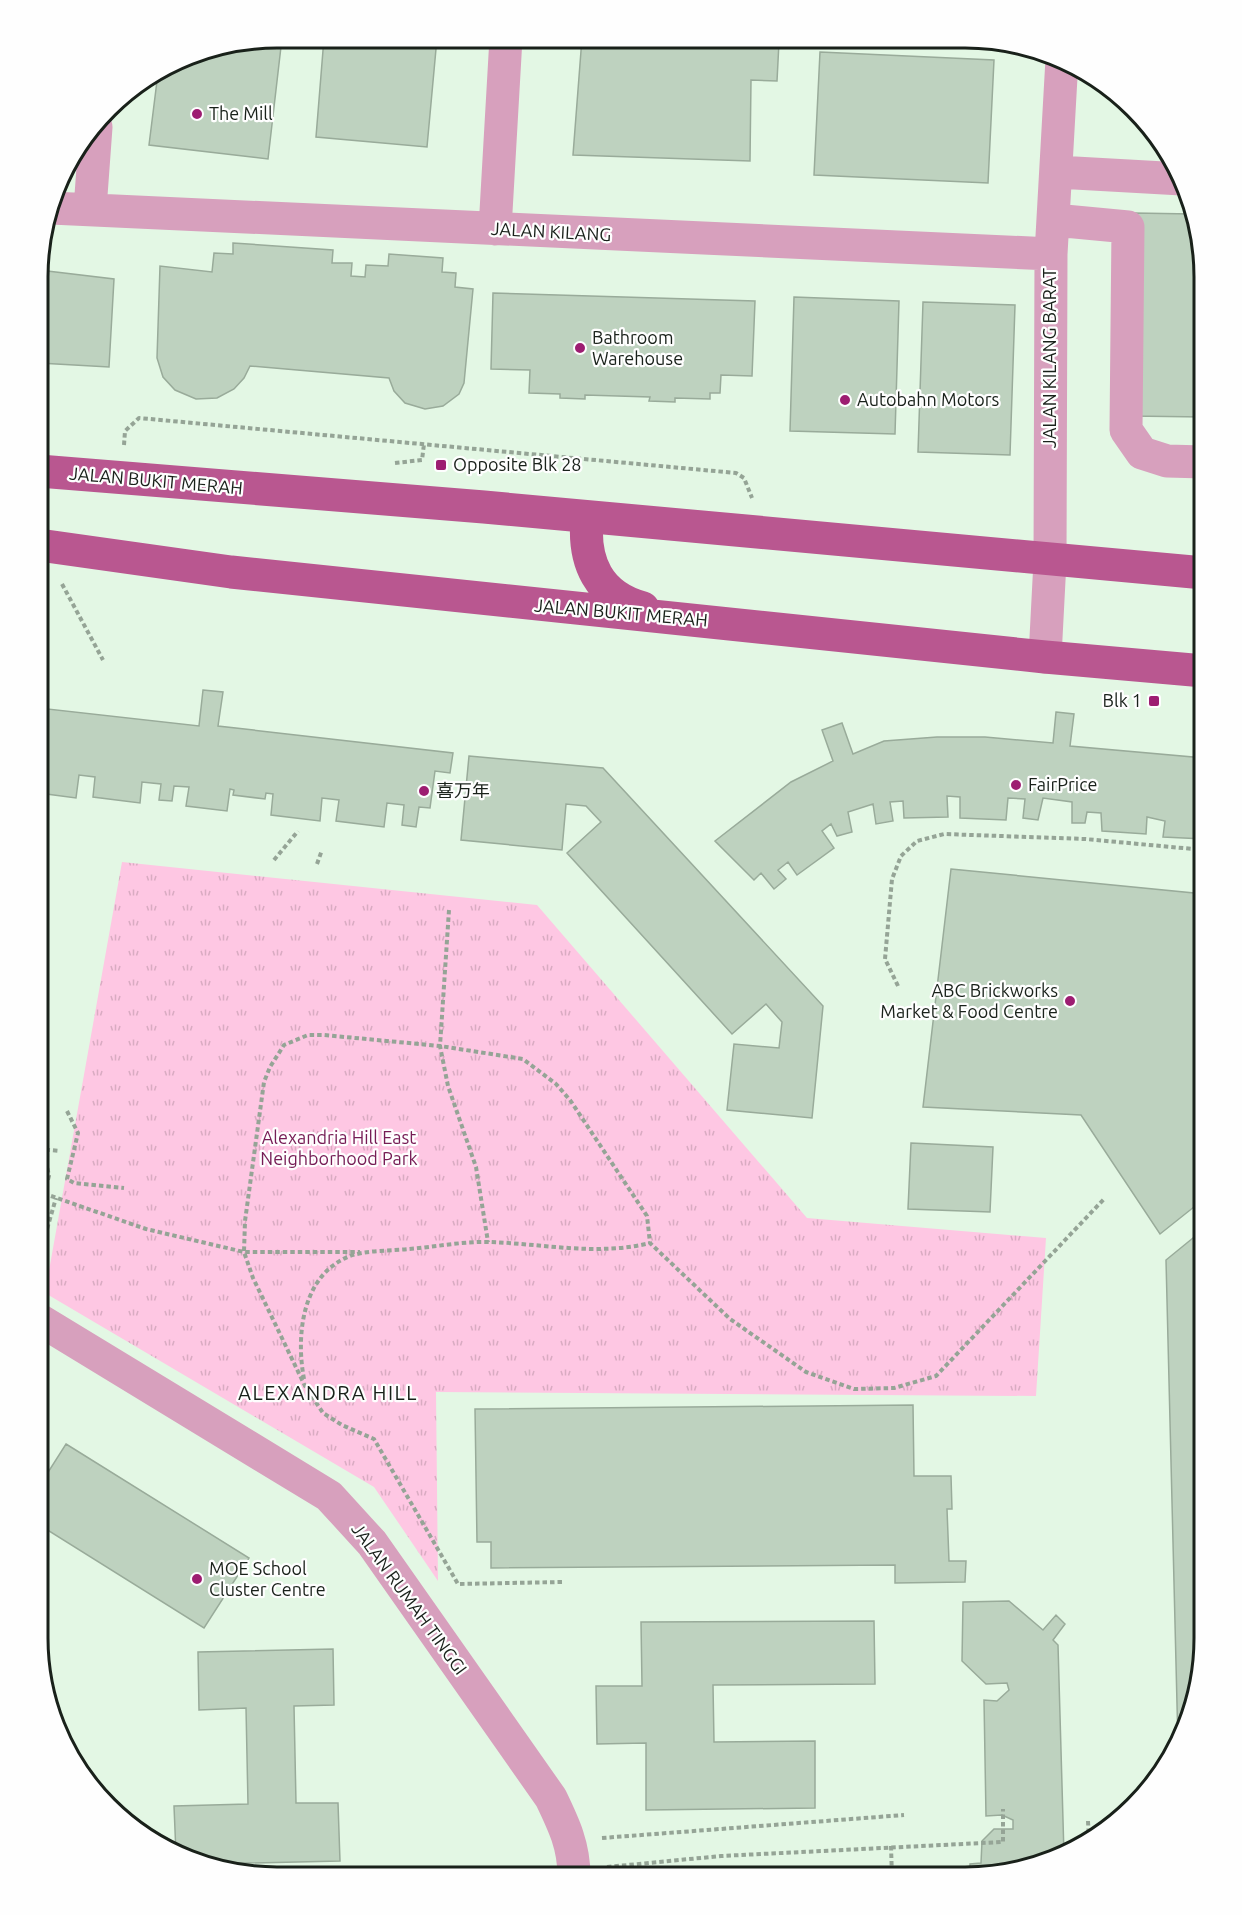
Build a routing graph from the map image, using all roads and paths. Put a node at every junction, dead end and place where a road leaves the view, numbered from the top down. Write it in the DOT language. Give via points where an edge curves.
graph roads {
  1 [pos="505,48"];
  2 [pos="1062,70"];
  3 [pos="95,138"];
  4 [pos="1057,172"];
  5 [pos="1171,178"];
  6 [pos="59,208"];
  7 [pos="90,209"];
  8 [pos="1054,220"];
  9 [pos="495,229"];
  10 [pos="1051,254"];
  11 [pos="1194,462"];
  12 [pos="48,472"];
  13 [pos="120,478"];
  14 [pos="587,518"];
  15 [pos="760,534"];
  16 [pos="48,547"];
  17 [pos="48,559"];
  18 [pos="1050,561"];
  19 [pos="1194,572"];
  20 [pos="683,618"];
  21 [pos="1046,657"];
  22 [pos="103,660"];
  23 [pos="1194,670"];
  24 [pos="298,831"];
  25 [pos="1194,849"];
  26 [pos="322,850"];
  27 [pos="274,860"];
  28 [pos="317,864"];
  29 [pos="448,910"];
  30 [pos="898,986"];
  31 [pos="440,1046"];
  32 [pos="67,1111"];
  33 [pos="48,1150"];
  34 [pos="60,1151"];
  35 [pos="124,1188"];
  36 [pos="51,1196"];
  37 [pos="56,1198"];
  38 [pos="1104,1199"];
  39 [pos="48,1226"];
  40 [pos="488,1242"];
  41 [pos="650,1243"];
  42 [pos="244,1252"];
  43 [pos="370,1252"];
  44 [pos="48,1325"];
  45 [pos="305,1386"];
  46 [pos="562,1582"];
  47 [pos="1003,1809"];
  48 [pos="904,1815"];
  49 [pos="1088,1821"];
  50 [pos="1088,1830"];
  51 [pos="591,1838"];
  52 [pos="891,1846"];
  53 [pos="573,1867"];
  54 [pos="626,1867"];
  55 [pos="892,1867"];
  1 -- 9 [label="street"];
  2 -- 4 [label="street, JALAN KILANG BARAT"];
  3 -- 7 [label="street"];
  4 -- 5 [label="street"];
  4 -- 8 [label="street, JALAN KILANG BARAT"];
  6 -- 7 [label="street, JALAN KILANG"];
  7 -- 9 [label="street, JALAN KILANG"];
  8 -- 10 [label="street, JALAN KILANG BARAT"];
  8 -- 11 [label="street" via="1128,227 1126,430 1142,453 1167,461"];
  9 -- 10 [label="street, JALAN KILANG"];
  10 -- 18 [label="street, JALAN KILANG BARAT"];
  12 -- 13 [label="main road, JALAN BUKIT MERAH"];
  13 -- 14 [label="main road, JALAN BUKIT MERAH"];
  13 -- 15 [label="path" via="125,431 139,418 736,473 744,478 751,492"];
  14 -- 15 [label="main road, JALAN BUKIT MERAH"];
  14 -- 20 [label="main road" via="584,543 601,584 628,604"];
  15 -- 18 [label="main road, JALAN BUKIT MERAH"];
  16 -- 20 [label="main road, JALAN BUKIT MERAH" via="231,572"];
  17 -- 22 [label="path"];
  18 -- 19 [label="main road, JALAN BUKIT MERAH"];
  18 -- 21 [label="street, JALAN KILANG BARAT"];
  20 -- 21 [label="main road, JALAN BUKIT MERAH"];
  21 -- 23 [label="main road, JALAN BUKIT MERAH"];
  24 -- 27 [label="path"];
  25 -- 30 [label="path" via="1085,839 944,834 917,840 901,856 892,879 885,959"];
  26 -- 28 [label="path"];
  29 -- 31 [label="path"];
  31 -- 40 [label="path" via="448,1086 476,1167"];
  31 -- 41 [label="path" via="523,1059 556,1084 647,1216"];
  31 -- 42 [label="path" via="324,1035 308,1035 284,1045 264,1082"];
  32 -- 35 [label="path" via="78,1133 67,1179"];
  33 -- 34 [label="path"];
  36 -- 37 [label="path"];
  37 -- 39 [label="path"];
  37 -- 42 [label="path" via="146,1229"];
  38 -- 41 [label="path" via="936,1376 894,1388 854,1389 806,1371 730,1319"];
  40 -- 41 [label="path" via="609,1249"];
  40 -- 43 [label="path"];
  42 -- 43 [label="path"];
  42 -- 45 [label="path"];
  43 -- 45 [label="path" via="348,1257 332,1269 318,1283 303,1312 300,1358"];
  44 -- 53 [label="street, JALAN RUMAH TINGGI" via="329,1496 372,1543 551,1798 568,1833"];
  45 -- 46 [label="path" via="323,1413 374,1439 458,1584"];
  47 -- 52 [label="path" via="1003,1842"];
  48 -- 51 [label="path"];
  49 -- 50 [label="path"];
  52 -- 54 [label="path" via="721,1856"];
  52 -- 55 [label="path"];
}
